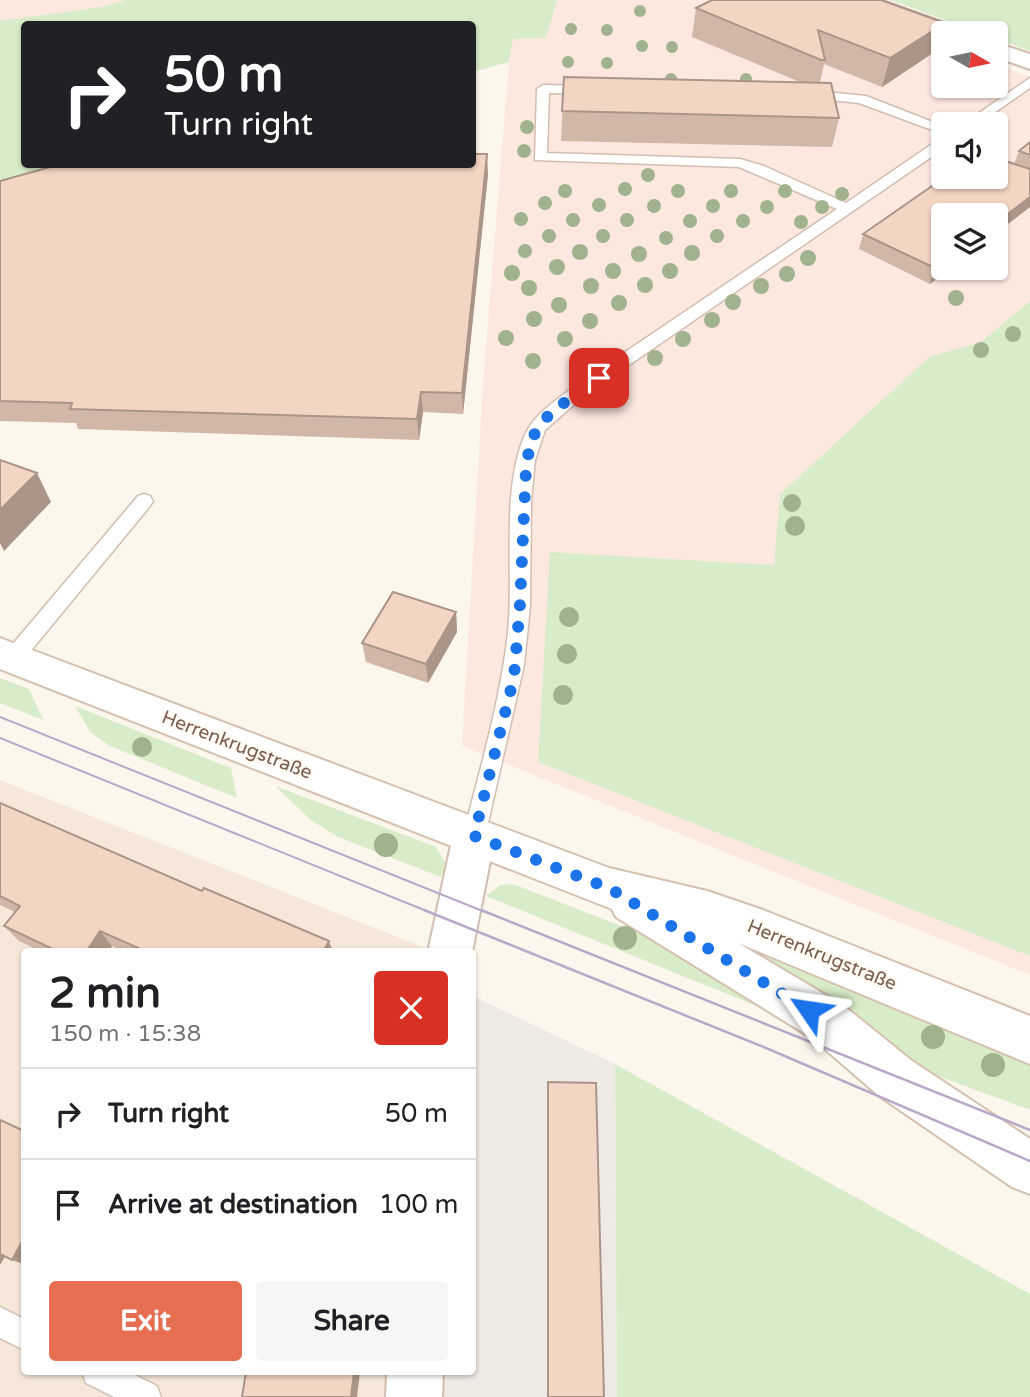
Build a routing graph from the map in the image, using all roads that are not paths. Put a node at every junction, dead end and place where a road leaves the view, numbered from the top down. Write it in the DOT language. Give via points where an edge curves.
graph roads {
  1 [pos="860,0"];
  2 [pos="931,26"];
  3 [pos="1008,54"];
  4 [pos="1030,62"];
  5 [pos="1030,82"];
  6 [pos="605,90"];
  7 [pos="797,94"];
  8 [pos="987,112"];
  9 [pos="931,134"];
  10 [pos="931,148"];
  11 [pos="846,208"];
  12 [pos="145,501"];
  13 [pos="6,656"];
  14 [pos="474,836"];
  15 [pos="609,888"];
  16 [pos="451,948"];
  17 [pos="1030,1040"];
  18 [pos="942,1111"];
  19 [pos="1030,1146"];
  20 [pos="1030,1168"];
  21 [pos="0,1322"];
  22 [pos="21,1333"];
  23 [pos="103,1375"];
  24 [pos="415,1375"];
  25 [pos="146,1397"];
  26 [pos="414,1397"];
  1 -- 2 [label="street"];
  3 -- 4 [label="street"];
  5 -- 8 [label="lane"];
  6 -- 11 [label="lane" via="543,89 540,157 740,163"];
  7 -- 9 [label="lane" via="861,99"];
  10 -- 11 [label="lane"];
  11 -- 14 [label="lane" via="578,392 538,425 526,468 514,677"];
  12 -- 13 [label="lane"];
  13 -- 14 [label="street, Herrenkrugstraße"];
  14 -- 15 [label="street, Herrenkrugstraße"];
  14 -- 16 [label="street"];
  15 -- 17 [label="street, Herrenkrugstraße" via="707,911 763,931"];
  15 -- 18 [label="street, Herrenkrugstraße" via="828,1022"];
  18 -- 19 [label="lane"];
  18 -- 20 [label="street, Herrenkrugstraße"];
  21 -- 22 [label="lane"];
  23 -- 25 [label="lane"];
  24 -- 26 [label="street"];
}
